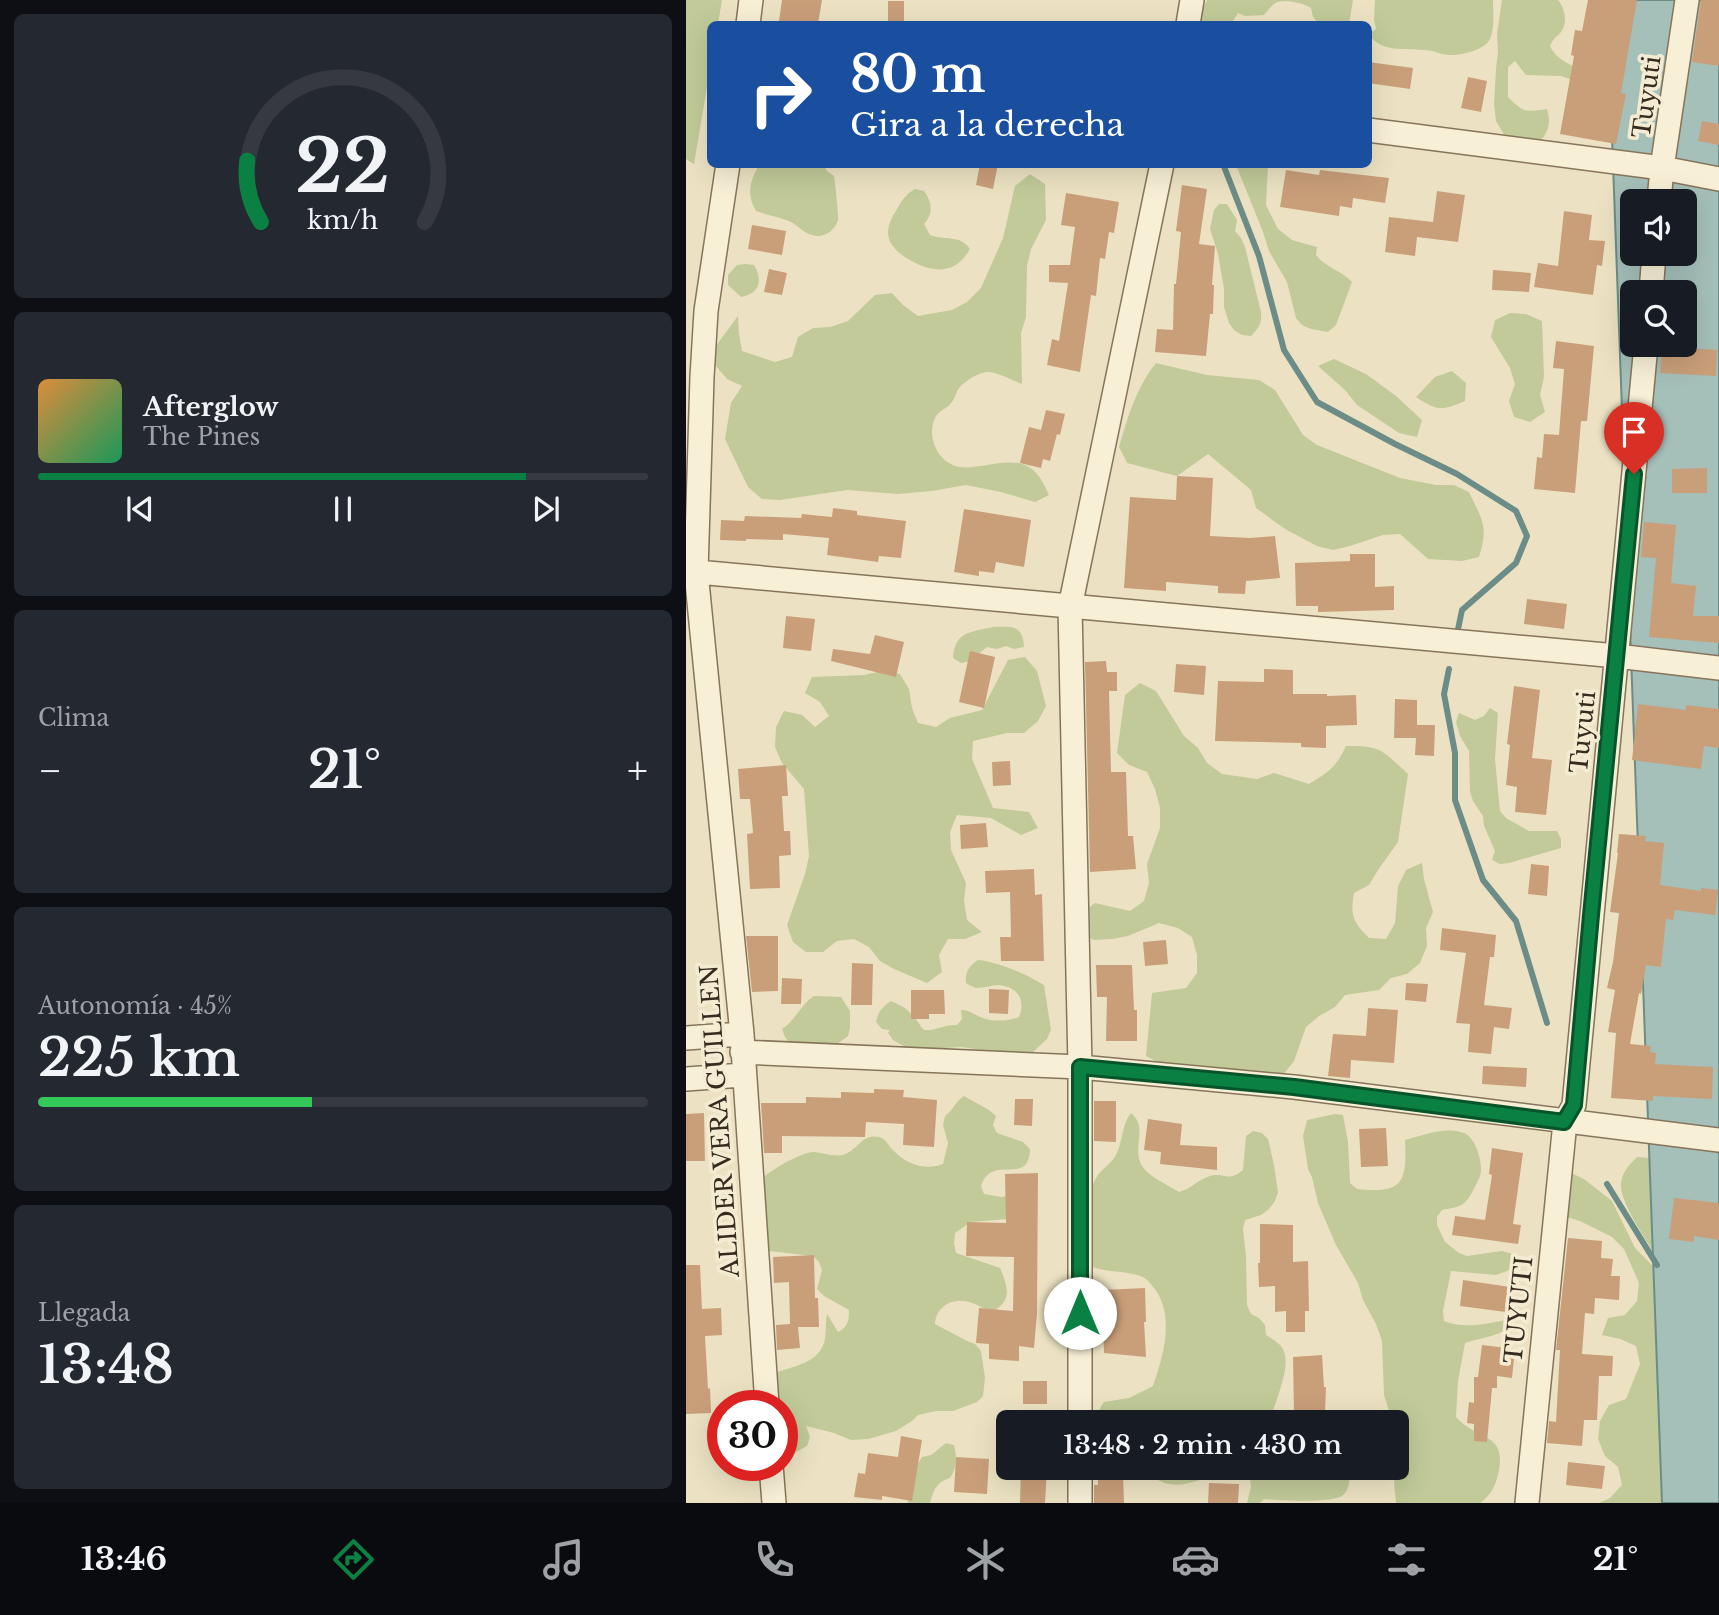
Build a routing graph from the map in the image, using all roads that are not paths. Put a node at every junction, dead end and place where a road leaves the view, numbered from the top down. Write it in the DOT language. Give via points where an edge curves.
graph roads {
  1 [pos="751,0"];
  2 [pos="1192,0"];
  3 [pos="1688,0"];
  4 [pos="748,21"];
  5 [pos="1188,21"];
  6 [pos="1372,131"];
  7 [pos="727,168"];
  8 [pos="1161,168"];
  9 [pos="1662,169"];
  10 [pos="1719,178"];
  11 [pos="1660,189"];
  12 [pos="1645,357"];
  13 [pos="691,572"];
  14 [pos="1070,607"];
  15 [pos="1617,656"];
  16 [pos="1719,668"];
  17 [pos="686,1038"];
  18 [pos="742,1043"];
  19 [pos="1080,1067"];
  20 [pos="743,1075"];
  21 [pos="686,1079"];
  22 [pos="1564,1122"];
  23 [pos="1719,1140"];
  24 [pos="766,1390"];
  25 [pos="1080,1410"];
  26 [pos="1080,1480"];
  27 [pos="772,1481"];
  28 [pos="774,1503"];
  29 [pos="1080,1503"];
  30 [pos="1527,1503"];
  1 -- 4 [label="street"];
  2 -- 5 [label="street"];
  3 -- 9 [label="street, Tuyuti"];
  6 -- 9 [label="street"];
  7 -- 13 [label="street, ALIDER VERA GUILLEN" via="706,311"];
  8 -- 14 [label="street"];
  9 -- 10 [label="street"];
  9 -- 11 [label="street, Tuyuti"];
  12 -- 15 [label="street, Tuyuti"];
  13 -- 14 [label="street"];
  13 -- 18 [label="street, ALIDER VERA GUILLEN"];
  14 -- 15 [label="street"];
  14 -- 19 [label="street"];
  15 -- 16 [label="street"];
  15 -- 22 [label="street, Tuyuti" via="1574,1105"];
  17 -- 18 [label="street"];
  18 -- 19 [label="street"];
  18 -- 20 [label="street, ALIDER VERA GUILLEN"];
  19 -- 22 [label="street" via="1294,1087"];
  19 -- 25 [label="street"];
  20 -- 21 [label="street"];
  20 -- 24 [label="street, ALIDER VERA GUILLEN"];
  22 -- 23 [label="street"];
  22 -- 30 [label="street, TUYUTI"];
  26 -- 29 [label="street"];
  27 -- 28 [label="street"];
}
